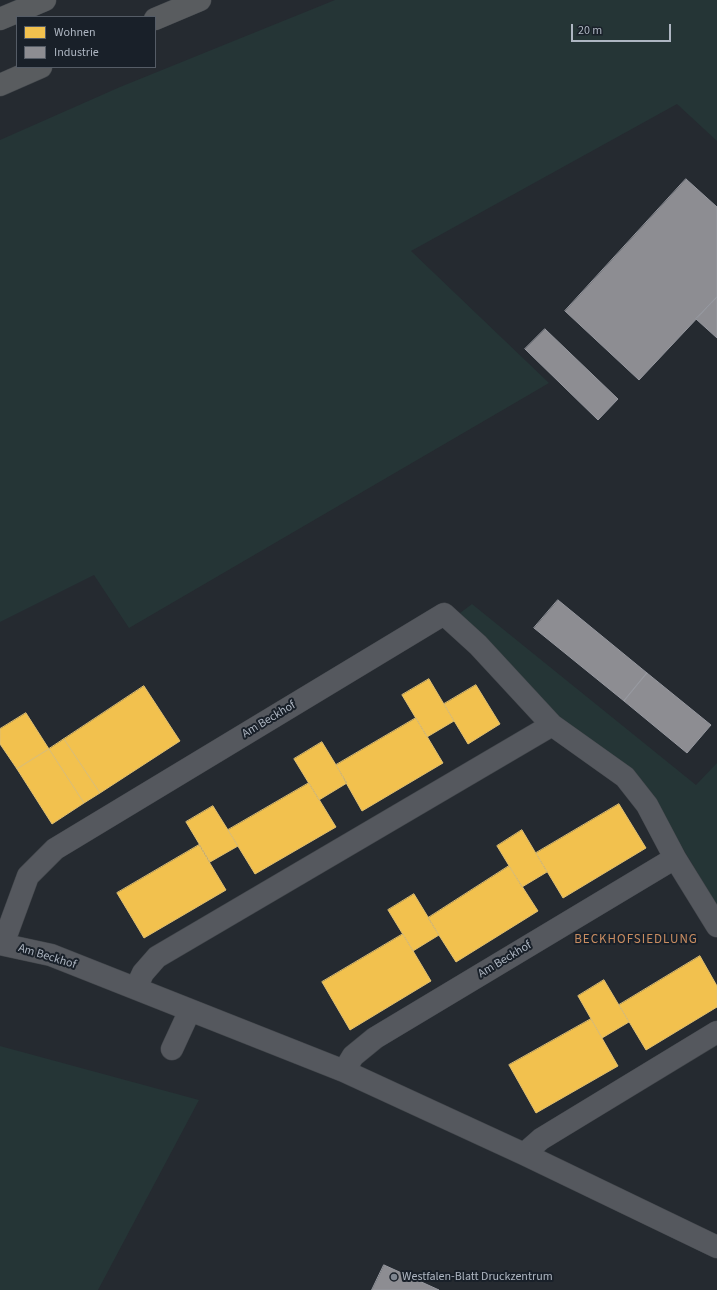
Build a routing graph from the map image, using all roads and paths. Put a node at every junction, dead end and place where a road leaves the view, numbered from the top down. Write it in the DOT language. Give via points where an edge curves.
graph roads {
  1 [pos="45,0"];
  2 [pos="200,0"];
  3 [pos="0,19"];
  4 [pos="156,19"];
  5 [pos="39,68"];
  6 [pos="0,84"];
  7 [pos="552,725"];
  8 [pos="676,858"];
  9 [pos="717,926"];
  10 [pos="1,944"];
  11 [pos="136,988"];
  12 [pos="190,1010"];
  13 [pos="717,1032"];
  14 [pos="172,1049"];
  15 [pos="344,1071"];
  16 [pos="524,1154"];
  17 [pos="717,1247"];
  1 -- 3 [label="highway"];
  2 -- 4 [label="highway"];
  5 -- 6 [label="highway"];
  7 -- 8 [label="street, Am Beckhof" via="625,777 647,806"];
  7 -- 10 [label="street, Am Beckhof" via="478,645 444,614 55,849 28,876"];
  7 -- 11 [label="street" via="157,957 143,973"];
  8 -- 9 [label="street, Am Beckhof"];
  8 -- 15 [label="street, Am Beckhof" via="375,1038 353,1056"];
  10 -- 11 [label="street, Am Beckhof" via="51,955"];
  11 -- 12 [label="street, Am Beckhof"];
  12 -- 14 [label="street"];
  12 -- 15 [label="street, Am Beckhof"];
  13 -- 16 [label="street" via="541,1139"];
  15 -- 16 [label="street, Am Beckhof"];
  16 -- 17 [label="street, Am Beckhof"];
}
